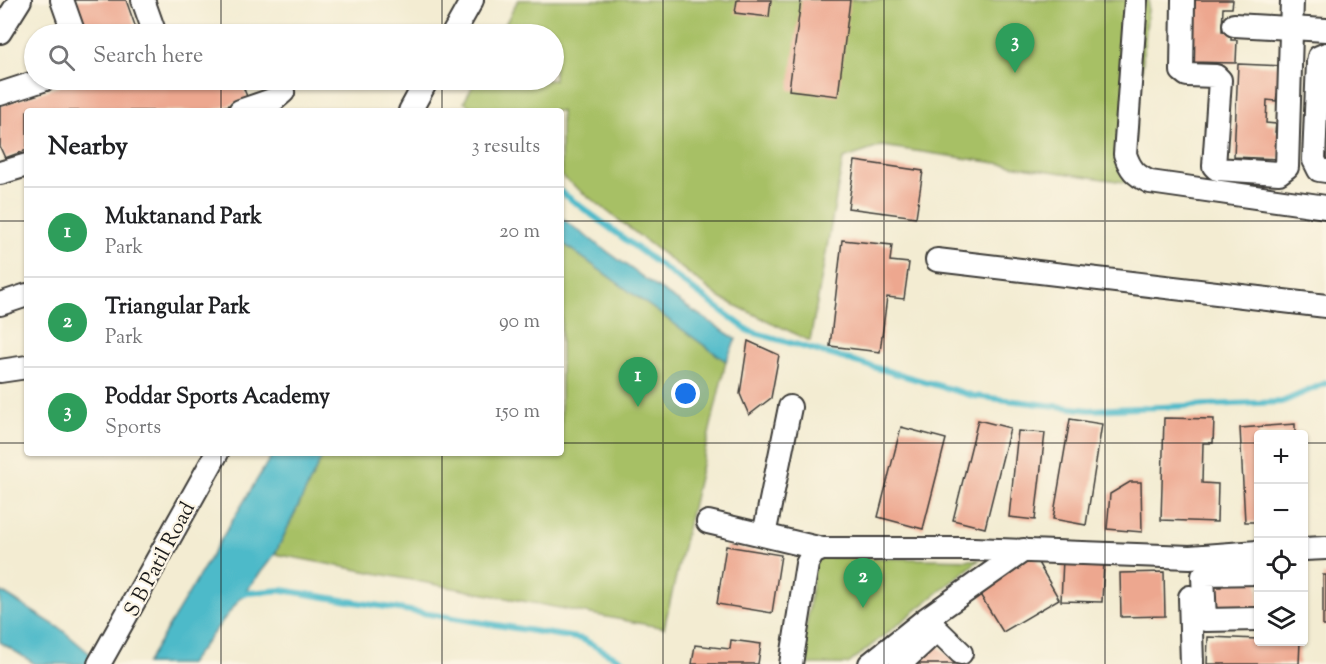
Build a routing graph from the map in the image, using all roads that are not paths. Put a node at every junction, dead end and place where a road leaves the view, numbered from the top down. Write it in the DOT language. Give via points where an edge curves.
graph roads {
  1 [pos="20,0"];
  2 [pos="62,0"];
  3 [pos="143,0"];
  4 [pos="472,0"];
  5 [pos="1136,0"];
  6 [pos="1183,0"];
  7 [pos="1292,0"];
  8 [pos="70,24"];
  9 [pos="151,24"];
  10 [pos="459,24"];
  11 [pos="1234,25"];
  12 [pos="1292,29"];
  13 [pos="1326,30"];
  14 [pos="0,32"];
  15 [pos="1326,54"];
  16 [pos="24,86"];
  17 [pos="282,90"];
  18 [pos="422,90"];
  19 [pos="0,94"];
  20 [pos="249,108"];
  21 [pos="412,108"];
  22 [pos="24,166"];
  23 [pos="1326,171"];
  24 [pos="0,173"];
  25 [pos="1326,207"];
  26 [pos="937,260"];
  27 [pos="24,296"];
  28 [pos="0,304"];
  29 [pos="1326,306"];
  30 [pos="24,367"];
  31 [pos="0,371"];
  32 [pos="790,407"];
  33 [pos="215,456"];
  34 [pos="708,522"];
  35 [pos="764,536"];
  36 [pos="1326,548"];
  37 [pos="822,549"];
  38 [pos="1308,549"];
  39 [pos="1024,550"];
  40 [pos="1190,557"];
  41 [pos="1251,563"];
  42 [pos="1197,599"];
  43 [pos="1254,619"];
  44 [pos="931,625"];
  45 [pos="961,653"];
  46 [pos="103,660"];
  47 [pos="791,664"];
  48 [pos="870,664"];
  49 [pos="881,664"];
  50 [pos="900,664"];
  51 [pos="1192,664"];
  1 -- 14 [label="street"];
  2 -- 8 [label="street"];
  3 -- 9 [label="street"];
  4 -- 10 [label="street"];
  5 -- 25 [label="street" via="1125,154 1138,177 1150,182"];
  6 -- 12 [label="street" via="1182,71 1220,80 1214,161 1217,169 1280,173 1287,167"];
  7 -- 12 [label="street"];
  11 -- 12 [label="street"];
  12 -- 13 [label="street"];
  15 -- 23 [label="street" via="1318,62 1314,160 1319,170"];
  16 -- 19 [label="street"];
  17 -- 20 [label="street" via="279,98"];
  18 -- 21 [label="street"];
  22 -- 24 [label="street"];
  26 -- 29 [label="street"];
  27 -- 28 [label="street"];
  30 -- 31 [label="street"];
  32 -- 35 [label="street"];
  33 -- 46 [label="street, S B Patil Road"];
  34 -- 35 [label="street"];
  35 -- 37 [label="street"];
  36 -- 38 [label="street"];
  37 -- 39 [label="street"];
  37 -- 47 [label="street" via="813,553 807,564"];
  39 -- 40 [label="street"];
  39 -- 44 [label="street"];
  40 -- 41 [label="street"];
  40 -- 42 [label="street"];
  41 -- 42 [label="street" via="1205,574"];
  42 -- 43 [label="street" via="1205,621"];
  42 -- 51 [label="street"];
  44 -- 45 [label="street"];
  44 -- 48 [label="street"];
  44 -- 50 [label="street"];
  49 -- 50 [label="street" via="890,660"];
}
